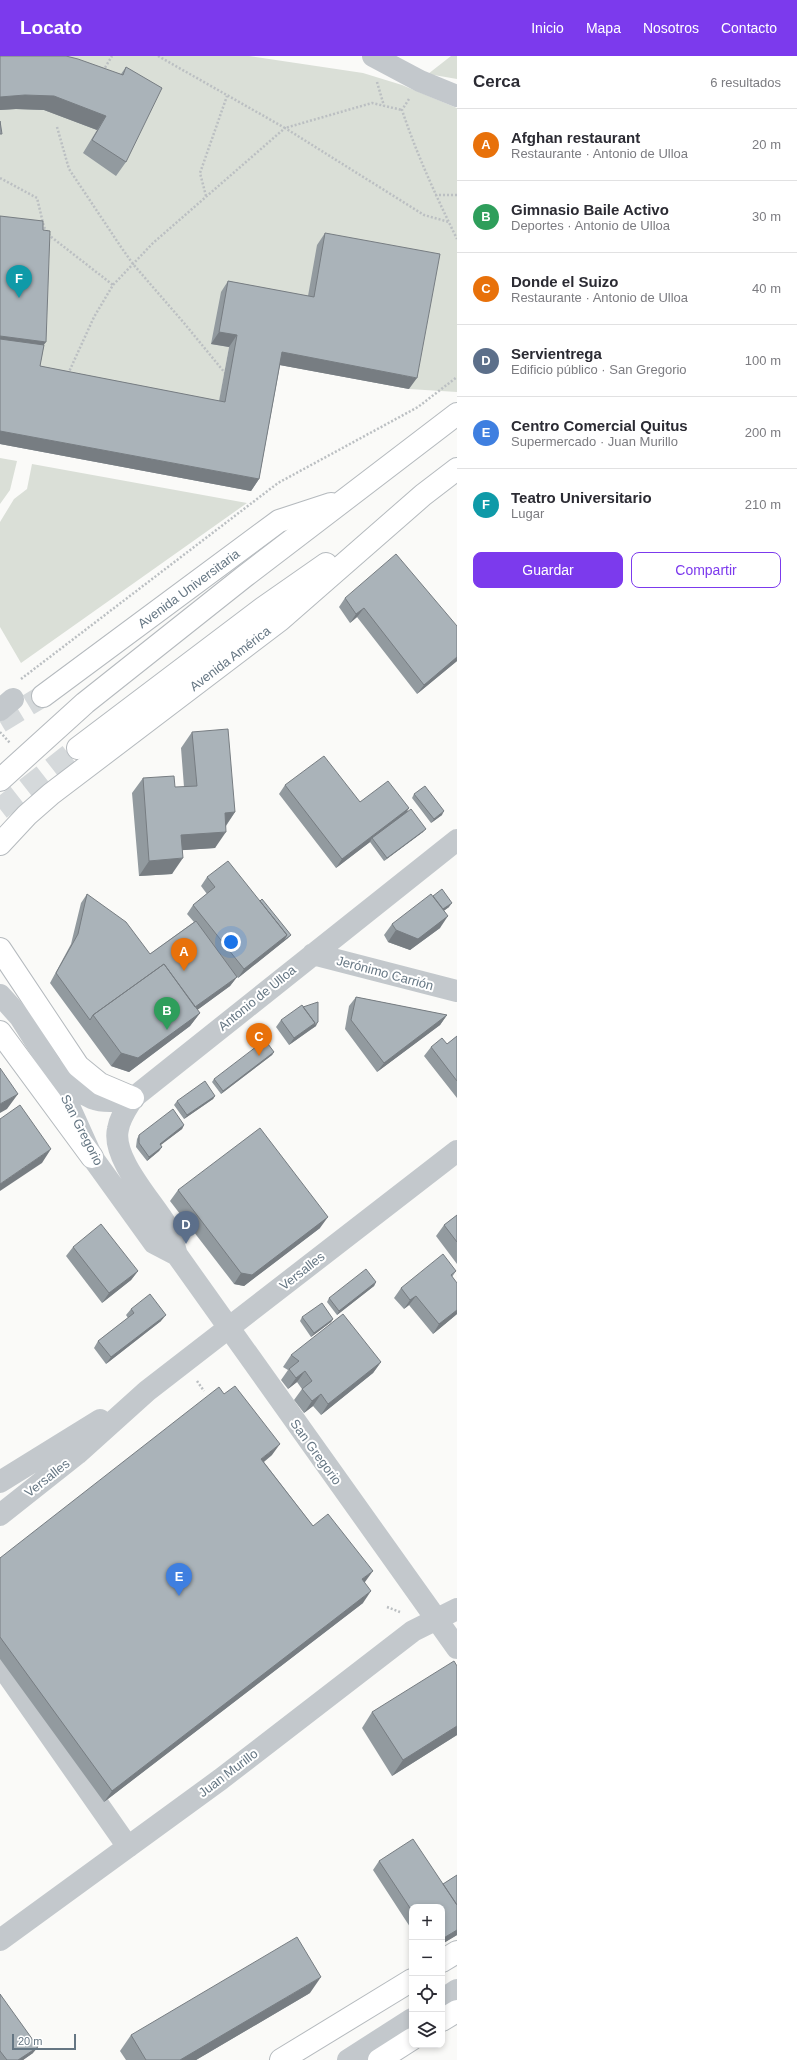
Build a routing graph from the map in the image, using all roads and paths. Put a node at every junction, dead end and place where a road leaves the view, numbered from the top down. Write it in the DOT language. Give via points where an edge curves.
graph roads {
  1 [pos="112,56"];
  2 [pos="158,56"];
  3 [pos="373,56"];
  4 [pos="97,69"];
  5 [pos="420,81"];
  6 [pos="227,96"];
  7 [pos="457,96"];
  8 [pos="402,110"];
  9 [pos="57,127"];
  10 [pos="285,128"];
  11 [pos="0,178"];
  12 [pos="435,195"];
  13 [pos="457,195"];
  14 [pos="206,196"];
  15 [pos="449,222"];
  16 [pos="457,239"];
  17 [pos="133,264"];
  18 [pos="113,285"];
  19 [pos="225,373"];
  20 [pos="68,376"];
  21 [pos="457,377"];
  22 [pos="457,414"];
  23 [pos="457,469"];
  24 [pos="423,495"];
  25 [pos="344,501"];
  26 [pos="43,696"];
  27 [pos="6,705"];
  28 [pos="0,732"];
  29 [pos="12,746"];
  30 [pos="78,748"];
  31 [pos="0,780"];
  32 [pos="457,840"];
  33 [pos="0,844"];
  34 [pos="0,949"];
  35 [pos="313,954"];
  36 [pos="457,991"];
  37 [pos="0,995"];
  38 [pos="0,1032"];
  39 [pos="51,1066"];
  40 [pos="133,1098"];
  41 [pos="457,1151"];
  42 [pos="92,1157"];
  43 [pos="177,1255"];
  44 [pos="228,1329"];
  45 [pos="197,1381"];
  46 [pos="147,1391"];
  47 [pos="204,1391"];
  48 [pos="0,1482"];
  49 [pos="0,1515"];
  50 [pos="457,1609"];
  51 [pos="437,1619"];
  52 [pos="457,1648"];
  53 [pos="0,1664"];
  54 [pos="0,1685"];
  55 [pos="124,1849"];
  56 [pos="0,1940"];
  57 [pos="457,1952"];
  58 [pos="445,1959"];
  59 [pos="409,1982"];
  60 [pos="457,1990"];
  61 [pos="445,1998"];
  62 [pos="457,2011"];
  63 [pos="445,2018"];
  64 [pos="409,2021"];
  65 [pos="409,2041"];
  66 [pos="281,2060"];
  67 [pos="348,2060"];
  68 [pos="379,2060"];
  1 -- 4 [label="path" via="104,71"];
  2 -- 6 [label="path"];
  3 -- 5 [label="street"];
  5 -- 7 [label="street"];
  5 -- 8 [label="path"];
  6 -- 10 [label="path"];
  6 -- 14 [label="path" via="200,173"];
  8 -- 10 [label="path" via="372,103"];
  8 -- 12 [label="path" via="413,144"];
  9 -- 17 [label="path" via="69,169"];
  10 -- 14 [label="path"];
  10 -- 15 [label="path" via="424,215"];
  11 -- 18 [label="path" via="37,198 44,227 50,236"];
  12 -- 13 [label="path"];
  12 -- 15 [label="path"];
  14 -- 17 [label="path"];
  15 -- 16 [label="path"];
  17 -- 18 [label="path"];
  17 -- 19 [label="path"];
  18 -- 20 [label="path" via="94,317"];
  21 -- 27 [label="path" via="418,407 278,483 22,678"];
  22 -- 25 [label="main road"];
  23 -- 24 [label="main road, Avenida América"];
  24 -- 30 [label="main road" via="263,608"];
  24 -- 33 [label="main road, Avenida América" via="280,620 51,794"];
  25 -- 26 [label="main road, Avenida Universitaria" via="314,508 279,521"];
  25 -- 31 [label="main road" via="85,703"];
  28 -- 29 [label="path"];
  32 -- 35 [label="street, Antonio de Ulloa"];
  34 -- 40 [label="main road" via="78,1066 100,1084"];
  35 -- 36 [label="street, Jerónimo Carrión"];
  35 -- 40 [label="street, Antonio de Ulloa"];
  37 -- 39 [label="street, San Gregorio" via="20,1017"];
  38 -- 42 [label="main road"];
  39 -- 40 [label="street" via="87,1098 106,1102"];
  39 -- 42 [label="street, San Gregorio"];
  40 -- 43 [label="street, San Gregorio" via="117,1130 119,1148 127,1166 168,1227"];
  41 -- 44 [label="street, Versalles"];
  42 -- 43 [label="street, San Gregorio" via="154,1243"];
  43 -- 44 [label="street, San Gregorio"];
  44 -- 46 [label="street, Versalles"];
  44 -- 51 [label="street, San Gregorio"];
  45 -- 47 [label="path"];
  46 -- 48 [label="street, Versalles"];
  46 -- 49 [label="street, Versalles" via="77,1454"];
  50 -- 51 [label="street, Juan Murillo"];
  51 -- 52 [label="street, San Gregorio"];
  51 -- 55 [label="street, Juan Murillo" via="413,1631 221,1779"];
  53 -- 55 [label="street"];
  54 -- 55 [label="street"];
  55 -- 56 [label="street, Juan Murillo"];
  57 -- 58 [label="main road"];
  59 -- 66 [label="main road"];
  60 -- 61 [label="street"];
  62 -- 63 [label="main road"];
  64 -- 67 [label="street"];
  65 -- 68 [label="main road"];
}
